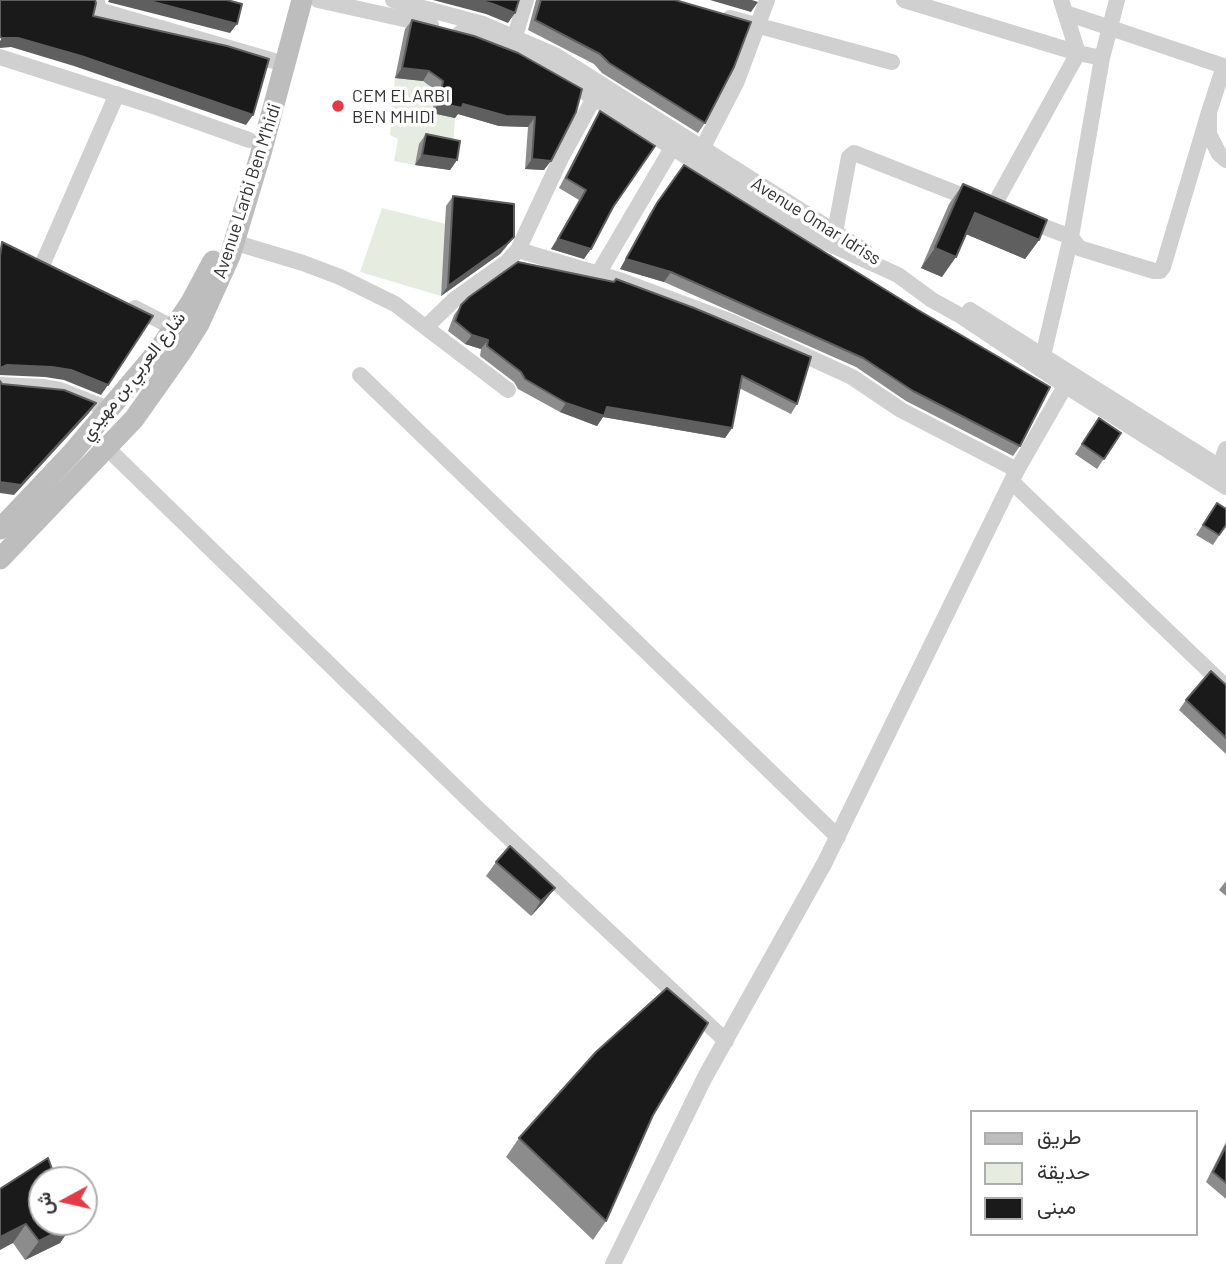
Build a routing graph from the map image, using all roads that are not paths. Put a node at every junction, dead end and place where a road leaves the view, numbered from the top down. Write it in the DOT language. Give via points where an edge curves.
graph roads {
  1 [pos="97,0"];
  2 [pos="287,0"];
  3 [pos="302,0"];
  4 [pos="318,0"];
  5 [pos="393,0"];
  6 [pos="526,0"];
  7 [pos="767,0"];
  8 [pos="904,0"];
  9 [pos="1117,0"];
  10 [pos="1063,6"];
  11 [pos="721,15"];
  12 [pos="758,26"];
  13 [pos="1109,26"];
  14 [pos="515,36"];
  15 [pos="1078,54"];
  16 [pos="0,57"];
  17 [pos="1102,58"];
  18 [pos="274,61"];
  19 [pos="892,62"];
  20 [pos="1225,66"];
  21 [pos="598,92"];
  22 [pos="117,94"];
  23 [pos="1209,112"];
  24 [pos="250,140"];
  25 [pos="672,148"];
  26 [pos="702,149"];
  27 [pos="1226,160"];
  28 [pos="993,208"];
  29 [pos="835,232"];
  30 [pos="1071,237"];
  31 [pos="233,242"];
  32 [pos="518,250"];
  33 [pos="24,254"];
  34 [pos="598,274"];
  35 [pos="116,299"];
  36 [pos="426,327"];
  37 [pos="174,328"];
  38 [pos="1043,356"];
  39 [pos="360,375"];
  40 [pos="1069,380"];
  41 [pos="0,385"];
  42 [pos="508,390"];
  43 [pos="108,410"];
  44 [pos="107,448"];
  45 [pos="1226,449"];
  46 [pos="1223,468"];
  47 [pos="1015,476"];
  48 [pos="1226,487"];
  49 [pos="0,529"];
  50 [pos="0,559"];
  51 [pos="1226,687"];
  52 [pos="838,836"];
  53 [pos="726,1041"];
  54 [pos="613,1264"];
  1 -- 18 [label="street" via="102,11"];
  2 -- 18 [label="main road, شارع العربي بن مهيدي"];
  3 -- 31 [label="main road, Avenue Larbi Ben M'hidi"];
  4 -- 21 [label="street" via="482,39"];
  5 -- 14 [label="street, Avenue Omar Idriss"];
  6 -- 14 [label="street"];
  7 -- 12 [label="street"];
  8 -- 15 [label="street"];
  9 -- 13 [label="street"];
  10 -- 13 [label="street"];
  10 -- 15 [label="street"];
  11 -- 12 [label="street"];
  12 -- 19 [label="street"];
  12 -- 26 [label="street" via="737,81"];
  13 -- 17 [label="street"];
  13 -- 20 [label="street"];
  14 -- 21 [label="street, Avenue Omar Idriss" via="555,55"];
  15 -- 17 [label="street"];
  15 -- 28 [label="street"];
  16 -- 22 [label="street"];
  17 -- 30 [label="street"];
  18 -- 24 [label="main road, شارع العربي بن مهيدي"];
  20 -- 23 [label="street"];
  21 -- 25 [label="street"];
  21 -- 26 [label="street, Avenue Omar Idriss"];
  21 -- 32 [label="street"];
  22 -- 24 [label="street"];
  22 -- 33 [label="street" via="48,266"];
  23 -- 27 [label="street" via="1209,134"];
  23 -- 30 [label="street" via="1162,270 1079,248"];
  24 -- 37 [label="main road, شارع العربي بن مهيدي" via="224,235 205,278"];
  25 -- 34 [label="street"];
  25 -- 40 [label="street" via="812,236 898,275"];
  26 -- 29 [label="street, Avenue Omar Idriss"];
  28 -- 29 [label="street" via="854,153 849,157"];
  28 -- 30 [label="street"];
  29 -- 38 [label="street, Avenue Omar Idriss"];
  30 -- 38 [label="street"];
  31 -- 36 [label="street" via="340,277 396,304"];
  31 -- 44 [label="main road, Avenue Larbi Ben M'hidi" via="214,292 183,351"];
  32 -- 34 [label="street"];
  32 -- 36 [label="street"];
  34 -- 47 [label="street" via="696,307 852,377"];
  35 -- 37 [label="street"];
  36 -- 42 [label="street"];
  37 -- 43 [label="main road, شارع العربي بن مهيدي"];
  38 -- 40 [label="street, Avenue Omar Idriss"];
  39 -- 52 [label="street"];
  40 -- 46 [label="street, Avenue Omar Idriss"];
  40 -- 47 [label="street"];
  40 -- 48 [label="street"];
  41 -- 43 [label="street" via="60,390"];
  43 -- 49 [label="main road, شارع العربي بن مهيدي"];
  44 -- 50 [label="main road, Avenue Larbi Ben M'hidi"];
  44 -- 53 [label="street" via="475,806"];
  45 -- 46 [label="street"];
  47 -- 51 [label="street"];
  47 -- 52 [label="street"];
  52 -- 53 [label="street"];
  53 -- 54 [label="street"];
}
